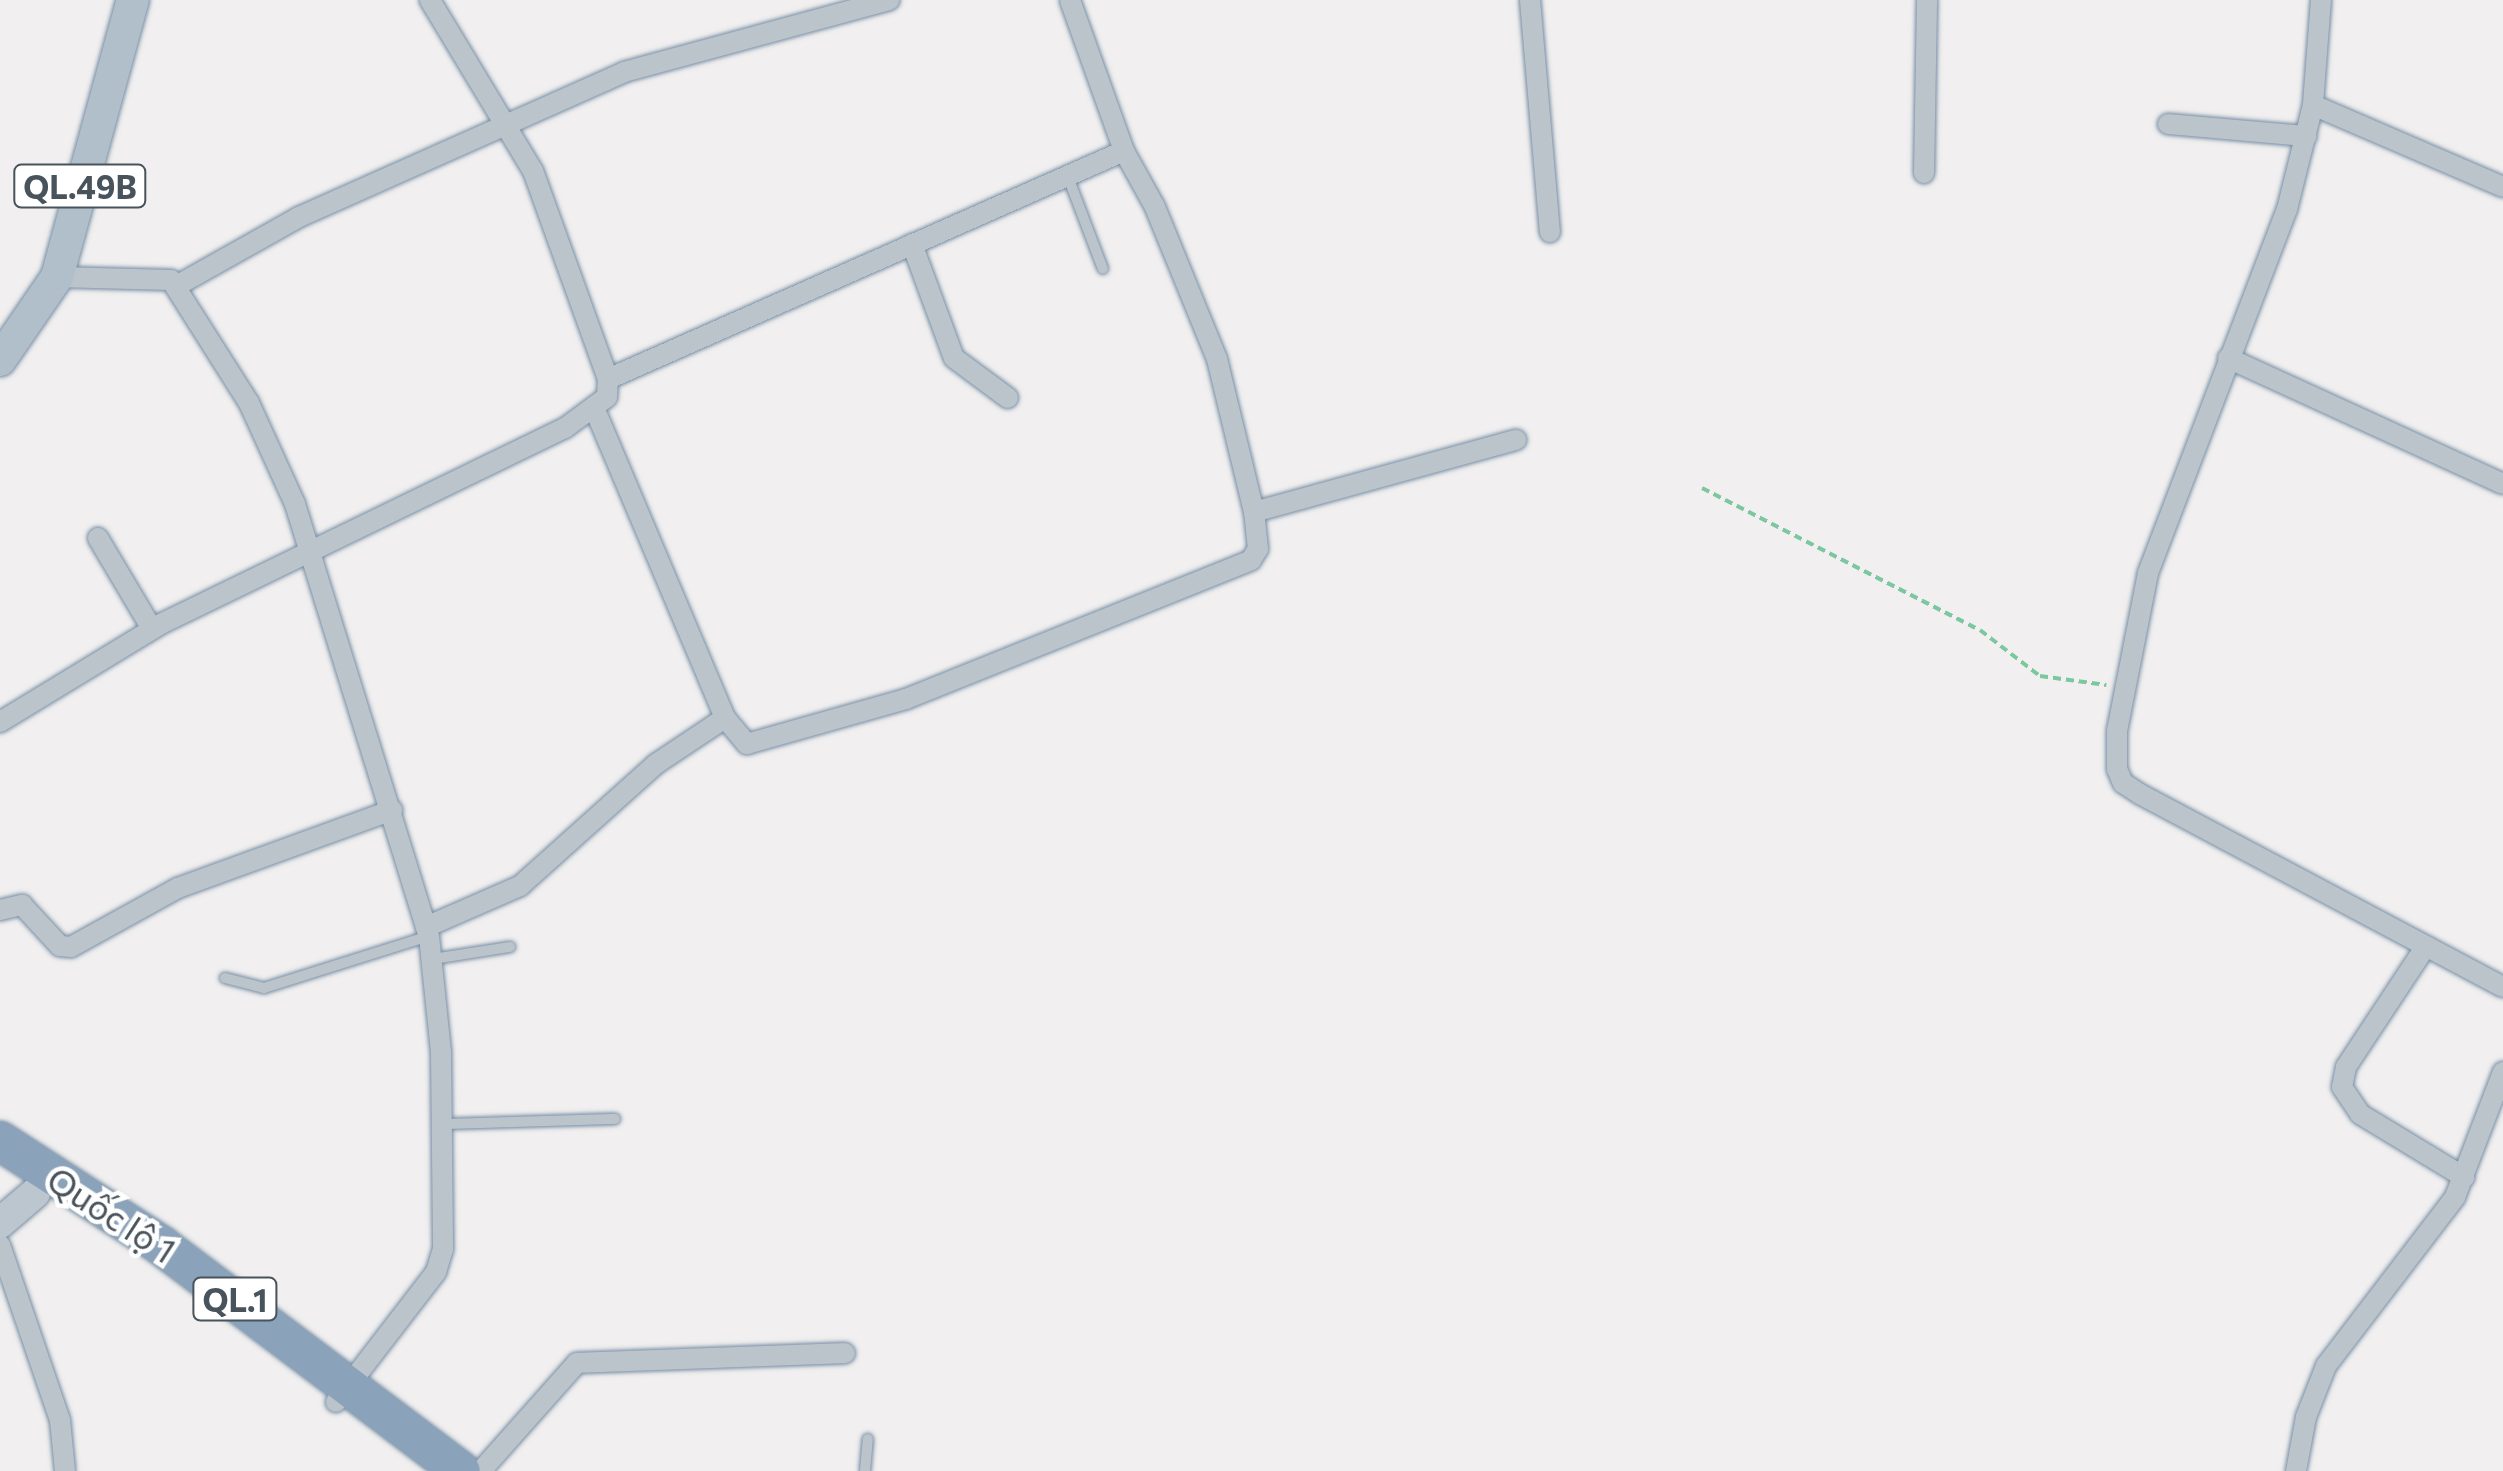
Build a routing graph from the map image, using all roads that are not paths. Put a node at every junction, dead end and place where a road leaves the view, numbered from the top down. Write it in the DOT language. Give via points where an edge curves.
graph roads {
  1 [pos="134,0"];
  2 [pos="430,0"];
  3 [pos="888,0"];
  4 [pos="1070,0"];
  5 [pos="1530,0"];
  6 [pos="1927,0"];
  7 [pos="2320,0"];
  8 [pos="2313,106"];
  9 [pos="2168,124"];
  10 [pos="504,126"];
  11 [pos="2306,136"];
  12 [pos="1124,151"];
  13 [pos="1924,173"];
  14 [pos="1068,177"];
  15 [pos="2503,186"];
  16 [pos="1550,232"];
  17 [pos="912,244"];
  18 [pos="1102,268"];
  19 [pos="57,277"];
  20 [pos="178,285"];
  21 [pos="2228,358"];
  22 [pos="0,360"];
  23 [pos="608,379"];
  24 [pos="1008,398"];
  25 [pos="595,410"];
  26 [pos="1516,440"];
  27 [pos="2503,484"];
  28 [pos="1254,512"];
  29 [pos="98,538"];
  30 [pos="310,549"];
  31 [pos="152,629"];
  32 [pos="724,718"];
  33 [pos="0,722"];
  34 [pos="392,810"];
  35 [pos="0,910"];
  36 [pos="428,932"];
  37 [pos="2426,946"];
  38 [pos="510,947"];
  39 [pos="433,959"];
  40 [pos="225,978"];
  41 [pos="2503,987"];
  42 [pos="2503,1072"];
  43 [pos="615,1118"];
  44 [pos="443,1124"];
  45 [pos="0,1141"];
  46 [pos="0,1172"];
  47 [pos="2464,1177"];
  48 [pos="35,1193"];
  49 [pos="0,1223"];
  50 [pos="0,1245"];
  51 [pos="845,1353"];
  52 [pos="343,1392"];
  53 [pos="868,1439"];
  54 [pos="65,1471"];
  55 [pos="420,1471"];
  56 [pos="461,1471"];
  57 [pos="481,1471"];
  58 [pos="865,1471"];
  59 [pos="2296,1471"];
  1 -- 19 [label="main road, QL.49B"];
  2 -- 10 [label="street"];
  3 -- 10 [label="street" via="624,72"];
  4 -- 12 [label="street"];
  5 -- 16 [label="street"];
  6 -- 13 [label="street"];
  7 -- 8 [label="street"];
  8 -- 11 [label="street"];
  8 -- 15 [label="street"];
  9 -- 11 [label="street"];
  10 -- 20 [label="street" via="268,232"];
  10 -- 23 [label="street" via="533,171"];
  11 -- 21 [label="street" via="2272,254"];
  12 -- 14 [label="street"];
  12 -- 28 [label="street" via="1155,207 1217,359"];
  14 -- 17 [label="street"];
  14 -- 18 [label="lane"];
  17 -- 23 [label="street"];
  17 -- 24 [label="street" via="954,358"];
  19 -- 20 [label="street" via="157,276"];
  19 -- 22 [label="main road, QL.49B"];
  20 -- 30 [label="street" via="258,420"];
  21 -- 27 [label="street"];
  21 -- 37 [label="street" via="2148,573 2116,753 2123,783"];
  23 -- 25 [label="street" via="607,396"];
  25 -- 30 [label="street"];
  25 -- 32 [label="street"];
  26 -- 28 [label="street"];
  28 -- 32 [label="street" via="1258,542 1251,560 976,673 764,743 741,742"];
  29 -- 31 [label="street"];
  30 -- 31 [label="street"];
  30 -- 34 [label="street"];
  31 -- 33 [label="street"];
  32 -- 36 [label="street" via="656,764 520,886"];
  34 -- 35 [label="street" via="178,888 71,947 60,946 22,904"];
  34 -- 36 [label="street"];
  36 -- 39 [label="street"];
  36 -- 40 [label="lane" via="264,988"];
  37 -- 41 [label="street"];
  37 -- 47 [label="street" via="2346,1067 2342,1087 2360,1114"];
  38 -- 39 [label="lane"];
  39 -- 44 [label="street"];
  42 -- 47 [label="street"];
  43 -- 44 [label="lane"];
  44 -- 52 [label="street" via="440,1262"];
  45 -- 52 [label="highway, Quốc lộ 1 / QL.1" via="162,1246"];
  46 -- 48 [label="highway, Quốc lộ 1 / QL.1"];
  47 -- 59 [label="street" via="2441,1218 2326,1366 2306,1417"];
  48 -- 49 [label="street"];
  48 -- 52 [label="highway, Quốc lộ 1 / QL.1"];
  50 -- 54 [label="street" via="60,1420"];
  51 -- 57 [label="street" via="578,1362"];
  52 -- 55 [label="highway, Quốc lộ 1 / QL.1"];
  52 -- 56 [label="highway, Quốc lộ 1 / QL.1"];
  53 -- 58 [label="lane"];
}
